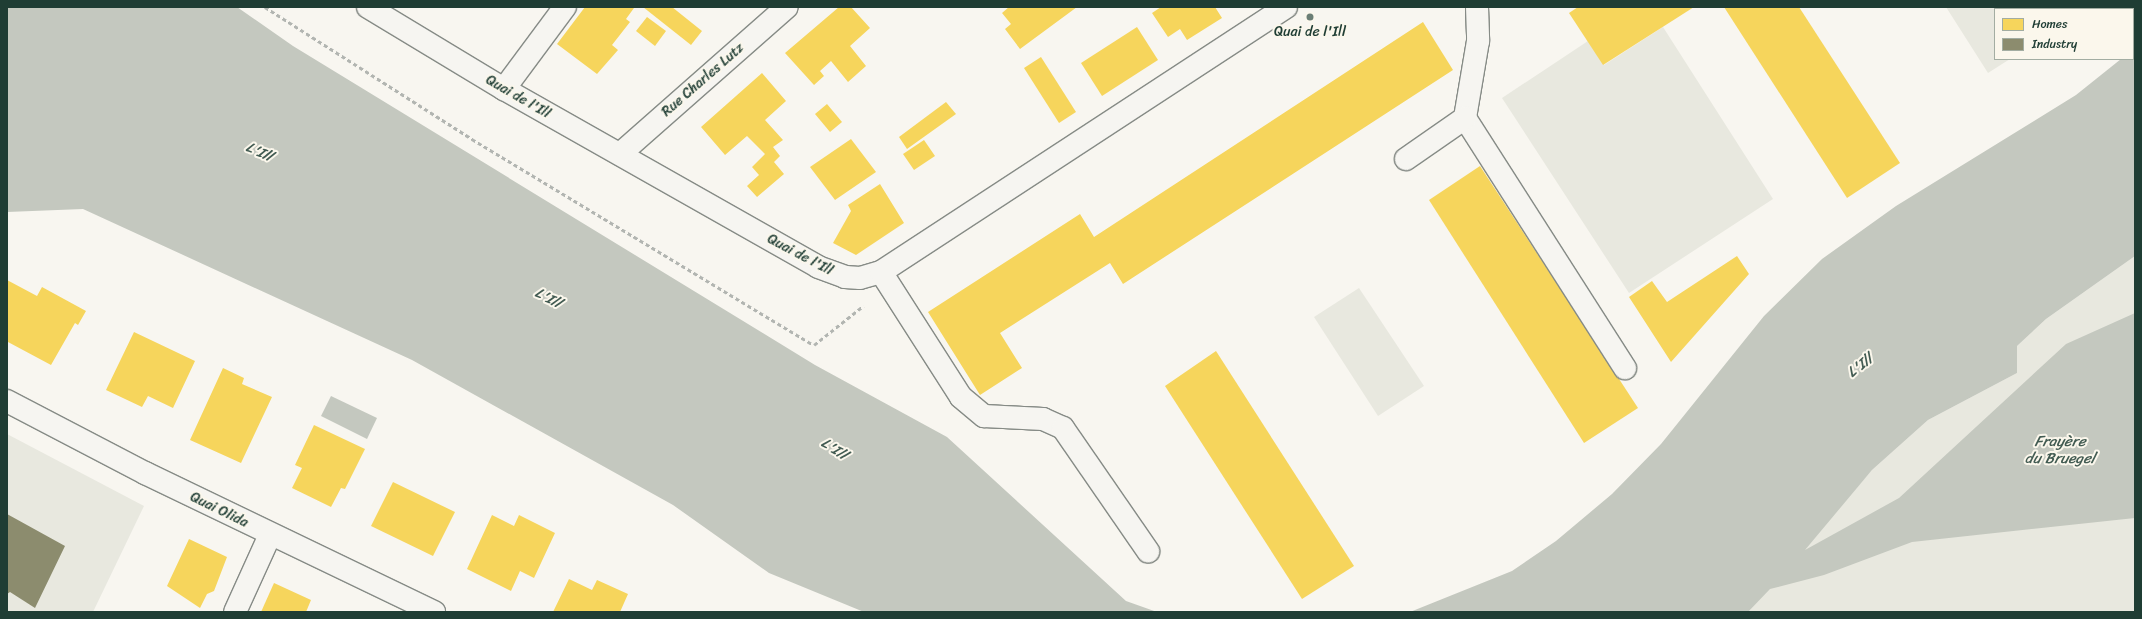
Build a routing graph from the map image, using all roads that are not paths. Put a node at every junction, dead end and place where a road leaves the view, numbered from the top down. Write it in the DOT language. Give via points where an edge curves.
graph roads {
  1 [pos="368,7"];
  2 [pos="565,7"];
  3 [pos="787,7"];
  4 [pos="1286,7"];
  5 [pos="1477,7"];
  6 [pos="504,89"];
  7 [pos="1465,118"];
  8 [pos="620,154"];
  9 [pos="1406,159"];
  10 [pos="881,272"];
  11 [pos="1625,368"];
  12 [pos="7,401"];
  13 [pos="270,535"];
  14 [pos="1148,551"];
  15 [pos="235,612"];
  16 [pos="434,612"];
  1 -- 6 [label="street, Quai de l'Ill"];
  2 -- 6 [label="street"];
  3 -- 8 [label="street, Rue Charles Lutz"];
  4 -- 10 [label="street, Quai de l'Ill"];
  5 -- 7 [label="street" via="1478,41"];
  6 -- 8 [label="street, Quai de l'Ill"];
  7 -- 9 [label="street"];
  7 -- 11 [label="street"];
  8 -- 10 [label="street, Quai de l'Ill" via="818,267 845,277 860,278"];
  10 -- 14 [label="street" via="961,397 984,416 1042,419 1063,428"];
  12 -- 13 [label="street, Quai Olida"];
  13 -- 15 [label="street"];
  13 -- 16 [label="street, Quai Olida"];
}
